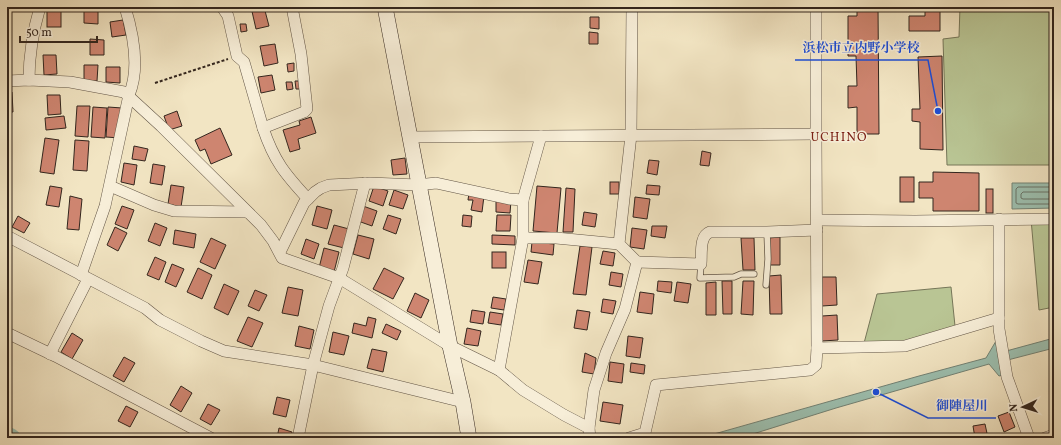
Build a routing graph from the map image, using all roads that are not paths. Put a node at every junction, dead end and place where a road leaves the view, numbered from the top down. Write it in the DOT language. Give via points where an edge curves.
graph roads {
  1 [pos="40,7"];
  2 [pos="125,7"];
  3 [pos="222,7"];
  4 [pos="292,7"];
  5 [pos="385,7"];
  6 [pos="632,7"];
  7 [pos="816,7"];
  8 [pos="29,80"];
  9 [pos="7,81"];
  10 [pos="129,95"];
  11 [pos="262,128"];
  12 [pos="816,134"];
  13 [pos="632,135"];
  14 [pos="541,136"];
  15 [pos="410,137"];
  16 [pos="364,183"];
  17 [pos="418,185"];
  18 [pos="110,186"];
  19 [pos="308,198"];
  20 [pos="523,200"];
  21 [pos="247,212"];
  22 [pos="1054,218"];
  23 [pos="999,219"];
  24 [pos="817,225"];
  25 [pos="767,232"];
  26 [pos="7,236"];
  27 [pos="523,238"];
  28 [pos="619,244"];
  29 [pos="280,252"];
  30 [pos="637,262"];
  31 [pos="701,264"];
  32 [pos="754,274"];
  33 [pos="85,277"];
  34 [pos="339,278"];
  35 [pos="766,284"];
  36 [pos="1000,318"];
  37 [pos="7,333"];
  38 [pos="450,346"];
  39 [pos="817,348"];
  40 [pos="50,354"];
  41 [pos="313,365"];
  42 [pos="500,370"];
  43 [pos="464,402"];
  44 [pos="590,433"];
  45 [pos="1054,435"];
  46 [pos="211,438"];
  47 [pos="298,438"];
  48 [pos="469,438"];
  49 [pos="629,438"];
  50 [pos="1029,438"];
  51 [pos="1045,438"];
  1 -- 8 [label="street" via="29,58"];
  2 -- 10 [label="street" via="134,58 132,88"];
  3 -- 11 [label="street" via="228,16 237,56 244,62"];
  4 -- 11 [label="street" via="301,54 307,109"];
  5 -- 15 [label="street"];
  6 -- 13 [label="street"];
  7 -- 12 [label="street"];
  8 -- 9 [label="street"];
  8 -- 10 [label="street" via="70,82"];
  10 -- 18 [label="street"];
  10 -- 21 [label="street"];
  11 -- 19 [label="street" via="284,172"];
  12 -- 13 [label="street"];
  12 -- 24 [label="street"];
  13 -- 14 [label="street"];
  13 -- 28 [label="street"];
  14 -- 15 [label="street"];
  14 -- 20 [label="street"];
  15 -- 17 [label="street"];
  16 -- 17 [label="street"];
  16 -- 19 [label="street" via="329,185"];
  16 -- 34 [label="street"];
  17 -- 20 [label="street" via="436,183"];
  17 -- 38 [label="street"];
  18 -- 21 [label="street" via="174,211"];
  18 -- 33 [label="street"];
  19 -- 29 [label="street"];
  20 -- 27 [label="street"];
  21 -- 29 [label="street" via="261,225"];
  22 -- 23 [label="street"];
  23 -- 24 [label="street"];
  23 -- 36 [label="street"];
  24 -- 25 [label="street"];
  24 -- 39 [label="street"];
  25 -- 31 [label="street" via="708,233 703,238"];
  25 -- 35 [label="lane"];
  26 -- 33 [label="street"];
  27 -- 28 [label="street" via="556,238"];
  27 -- 42 [label="street"];
  28 -- 30 [label="street"];
  29 -- 34 [label="street" via="282,258"];
  30 -- 31 [label="street"];
  30 -- 44 [label="street" via="625,309 606,353 594,390"];
  31 -- 32 [label="lane" via="700,278"];
  33 -- 40 [label="street"];
  33 -- 41 [label="street" via="145,308 160,320 201,342 224,350"];
  34 -- 38 [label="street"];
  34 -- 41 [label="street"];
  36 -- 39 [label="street" via="905,346"];
  36 -- 50 [label="street" via="1006,378"];
  37 -- 40 [label="street"];
  38 -- 42 [label="street"];
  38 -- 43 [label="street"];
  39 -- 49 [label="street" via="816,365 810,370 656,385 645,433"];
  40 -- 46 [label="street"];
  41 -- 43 [label="street"];
  41 -- 47 [label="street"];
  42 -- 44 [label="street" via="523,390"];
  43 -- 48 [label="street"];
  45 -- 51 [label="street"];
}
